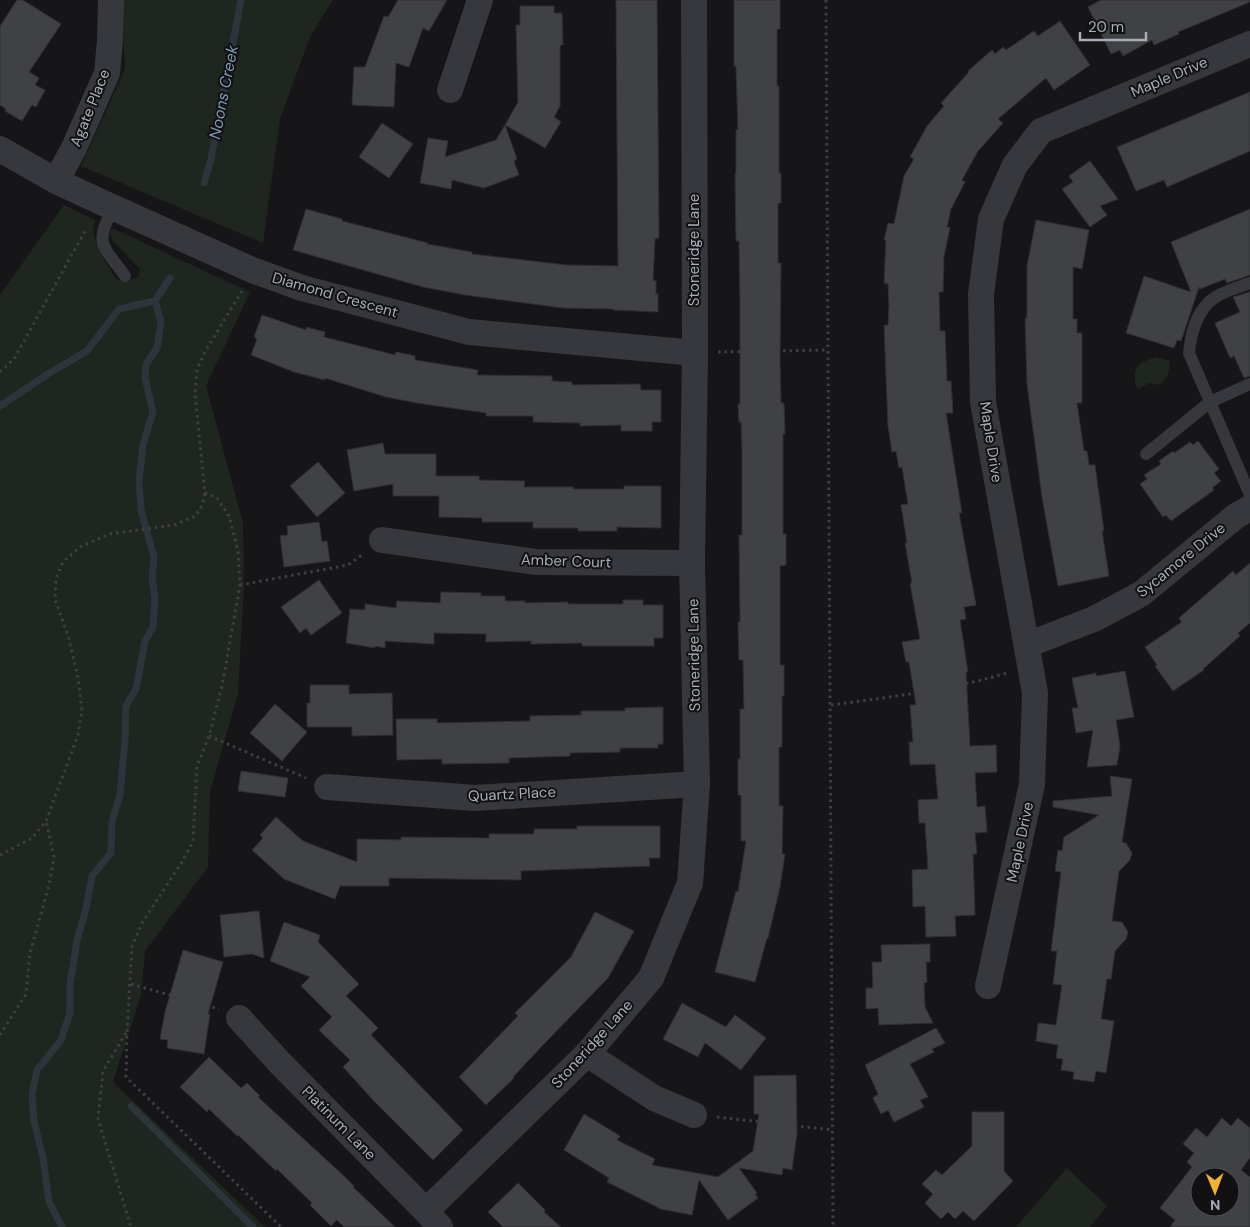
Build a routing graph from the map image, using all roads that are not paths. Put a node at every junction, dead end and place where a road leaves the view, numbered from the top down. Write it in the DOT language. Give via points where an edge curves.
graph roads {
  1 [pos="111,0"];
  2 [pos="480,0"];
  3 [pos="694,0"];
  4 [pos="1250,44"];
  5 [pos="450,90"];
  6 [pos="0,149"];
  7 [pos="56,181"];
  8 [pos="107,205"];
  9 [pos="125,276"];
  10 [pos="1250,283"];
  11 [pos="695,353"];
  12 [pos="1250,384"];
  13 [pos="1210,402"];
  14 [pos="1146,454"];
  15 [pos="1250,495"];
  16 [pos="1250,508"];
  17 [pos="382,540"];
  18 [pos="692,563"];
  19 [pos="1029,655"];
  20 [pos="697,784"];
  21 [pos="327,787"];
  22 [pos="988,986"];
  23 [pos="239,1018"];
  24 [pos="587,1054"];
  25 [pos="694,1115"];
  26 [pos="433,1219"];
  1 -- 7 [label="street, Agate Place" via="107,73"];
  2 -- 5 [label="street"];
  3 -- 11 [label="street, Stoneridge Lane"];
  4 -- 19 [label="street, Maple Drive" via="1041,131 1015,165 991,219 981,294 983,402"];
  6 -- 7 [label="street, Diamond Crescent"];
  7 -- 8 [label="street, Diamond Crescent"];
  8 -- 9 [label="lane" via="101,236 105,248"];
  8 -- 11 [label="street, Diamond Crescent" via="252,270 302,288 469,332"];
  10 -- 13 [label="lane" via="1215,297 1203,309 1191,336 1189,353"];
  11 -- 18 [label="street, Stoneridge Lane"];
  12 -- 13 [label="lane"];
  13 -- 14 [label="lane"];
  13 -- 15 [label="lane"];
  16 -- 19 [label="street, Sycamore Drive" via="1141,594"];
  17 -- 18 [label="street, Amber Court" via="536,562"];
  18 -- 20 [label="street, Stoneridge Lane"];
  19 -- 22 [label="street, Maple Drive" via="1035,693 1032,784"];
  20 -- 21 [label="street, Quartz Place" via="475,798"];
  20 -- 24 [label="street, Stoneridge Lane" via="690,883 651,978"];
  23 -- 26 [label="street, Platinum Lane"];
  24 -- 25 [label="street" via="654,1098"];
  24 -- 26 [label="street, Stoneridge Lane"];
}
